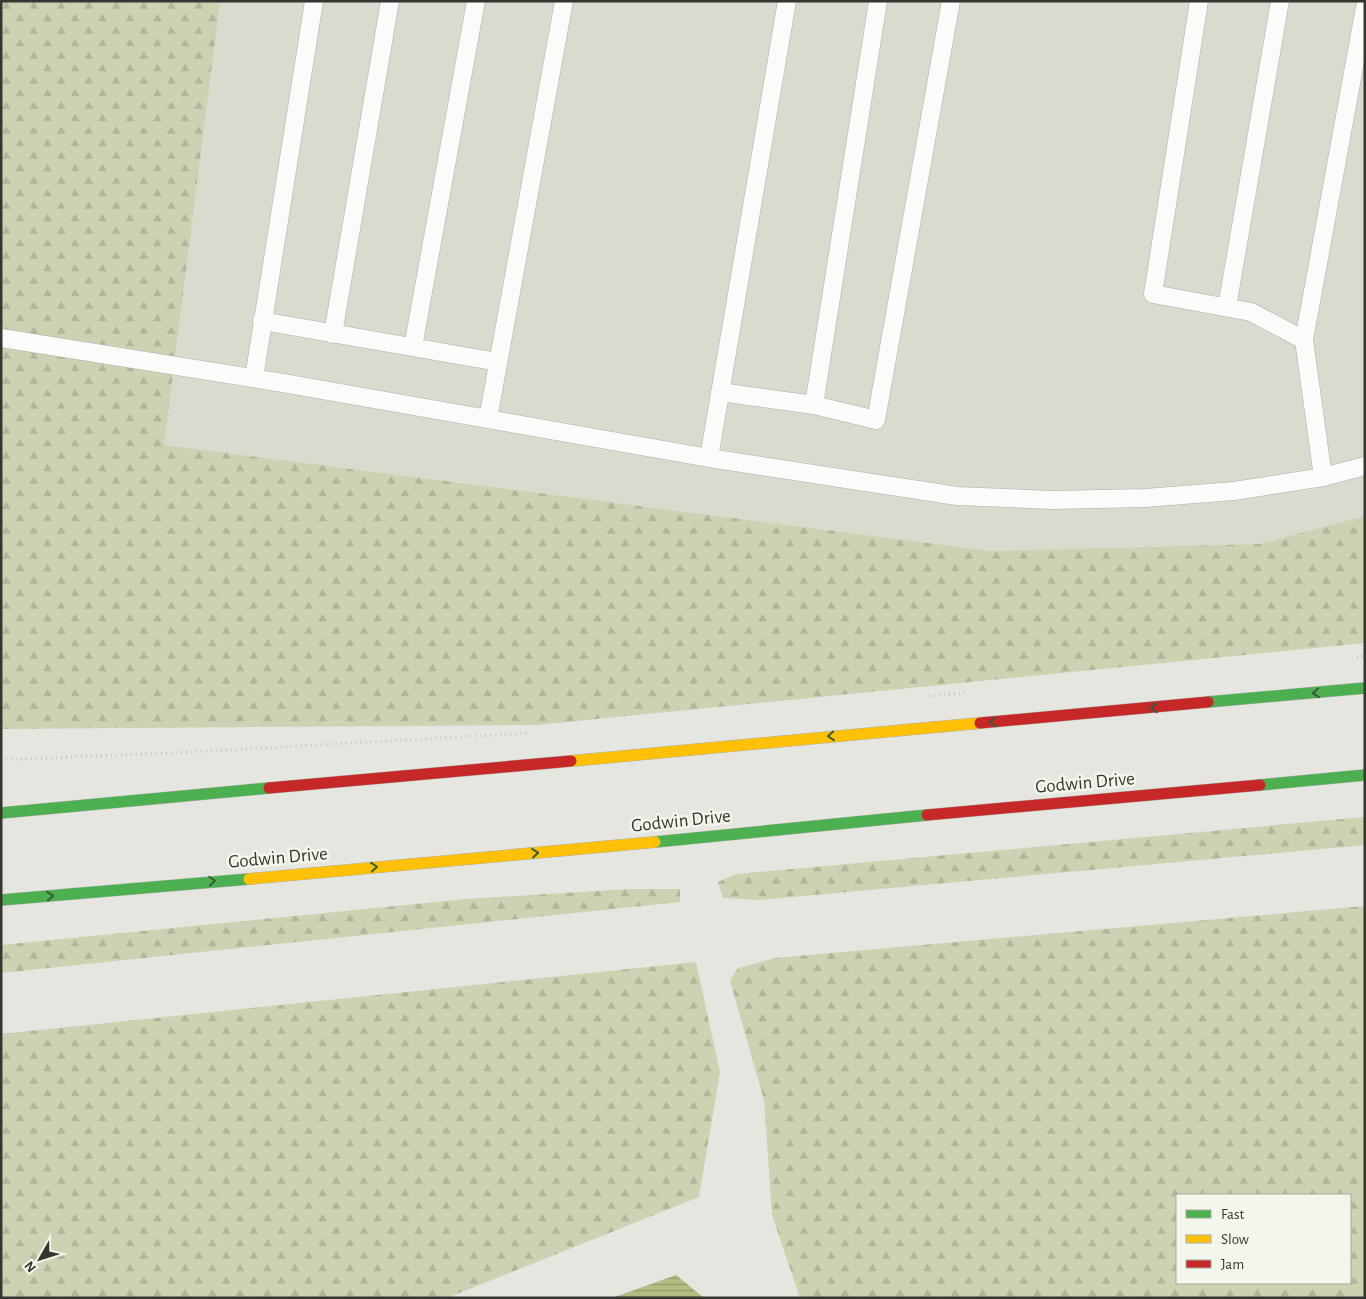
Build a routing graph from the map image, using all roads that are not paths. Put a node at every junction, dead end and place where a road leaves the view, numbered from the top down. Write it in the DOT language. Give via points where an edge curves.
graph roads {
  1 [pos="314,1"];
  2 [pos="390,1"];
  3 [pos="476,1"];
  4 [pos="564,1"];
  5 [pos="787,1"];
  6 [pos="878,1"];
  7 [pos="951,1"];
  8 [pos="1199,1"];
  9 [pos="1280,1"];
  10 [pos="1365,6"];
  11 [pos="1227,307"];
  12 [pos="262,321"];
  13 [pos="333,334"];
  14 [pos="1,338"];
  15 [pos="1304,340"];
  16 [pos="413,347"];
  17 [pos="498,362"];
  18 [pos="254,378"];
  19 [pos="720,392"];
  20 [pos="814,405"];
  21 [pos="488,419"];
  22 [pos="709,458"];
  23 [pos="1365,466"];
  24 [pos="1323,477"];
  25 [pos="1365,688"];
  26 [pos="1365,775"];
  27 [pos="1,813"];
  28 [pos="1,900"];
  1 -- 12 [label="lane"];
  2 -- 13 [label="lane"];
  3 -- 16 [label="lane"];
  4 -- 17 [label="lane"];
  5 -- 19 [label="lane"];
  6 -- 20 [label="lane"];
  7 -- 20 [label="lane" via="876,420"];
  8 -- 11 [label="lane" via="1153,294"];
  9 -- 11 [label="lane"];
  10 -- 15 [label="lane"];
  11 -- 15 [label="lane" via="1251,312"];
  12 -- 13 [label="lane"];
  12 -- 18 [label="lane"];
  13 -- 16 [label="lane"];
  14 -- 18 [label="lane"];
  15 -- 24 [label="lane"];
  16 -- 17 [label="lane"];
  17 -- 21 [label="lane"];
  18 -- 21 [label="lane"];
  19 -- 20 [label="lane"];
  19 -- 22 [label="lane"];
  21 -- 22 [label="lane"];
  22 -- 24 [label="lane" via="957,496 1052,500 1145,498 1234,491"];
  23 -- 24 [label="lane"];
  25 -- 27 [label="main road, one-way"];
  28 -- 26 [label="main road, Godwin Drive, one-way" via="446,862"];
}
